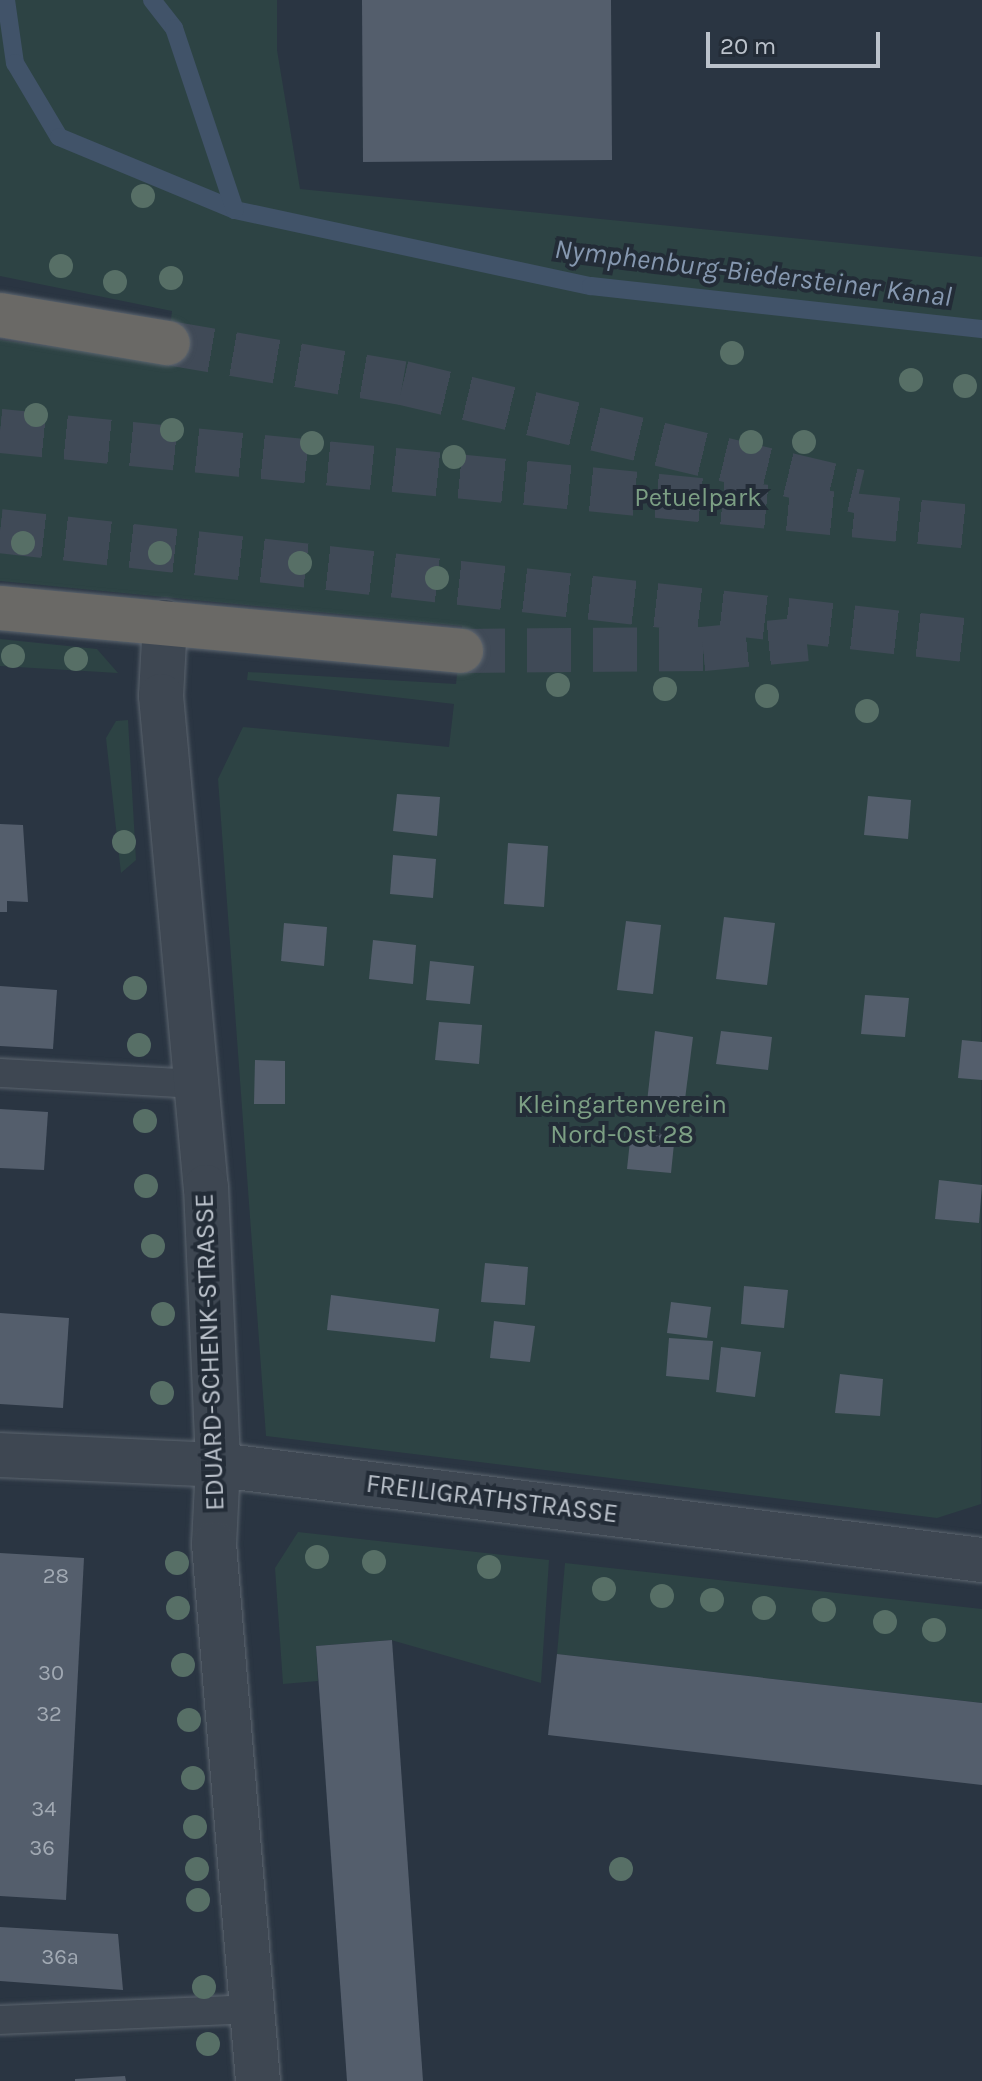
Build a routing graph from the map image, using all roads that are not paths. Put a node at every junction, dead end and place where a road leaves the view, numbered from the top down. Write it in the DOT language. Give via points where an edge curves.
graph roads {
  1 [pos="0,315"];
  2 [pos="168,343"];
  3 [pos="0,608"];
  4 [pos="165,622"];
  5 [pos="461,651"];
  6 [pos="0,1073"];
  7 [pos="196,1084"];
  8 [pos="0,1455"];
  9 [pos="218,1465"];
  10 [pos="982,1560"];
  11 [pos="252,2009"];
  12 [pos="0,2020"];
  13 [pos="258,2081"];
  1 -- 2 [label="highway"];
  3 -- 4 [label="highway"];
  4 -- 5 [label="highway"];
  4 -- 7 [label="street, EDUARD-SCHENK-STRASSE" via="161,696"];
  6 -- 7 [label="lane"];
  7 -- 9 [label="street, EDUARD-SCHENK-STRASSE"];
  8 -- 9 [label="street, FREILIGRATHSTRASSE"];
  9 -- 10 [label="street, FREILIGRATHSTRASSE"];
  9 -- 11 [label="street, EDUARD-SCHENK-STRASSE" via="214,1544"];
  11 -- 12 [label="lane"];
  11 -- 13 [label="street, EDUARD-SCHENK-STRASSE"];
}
